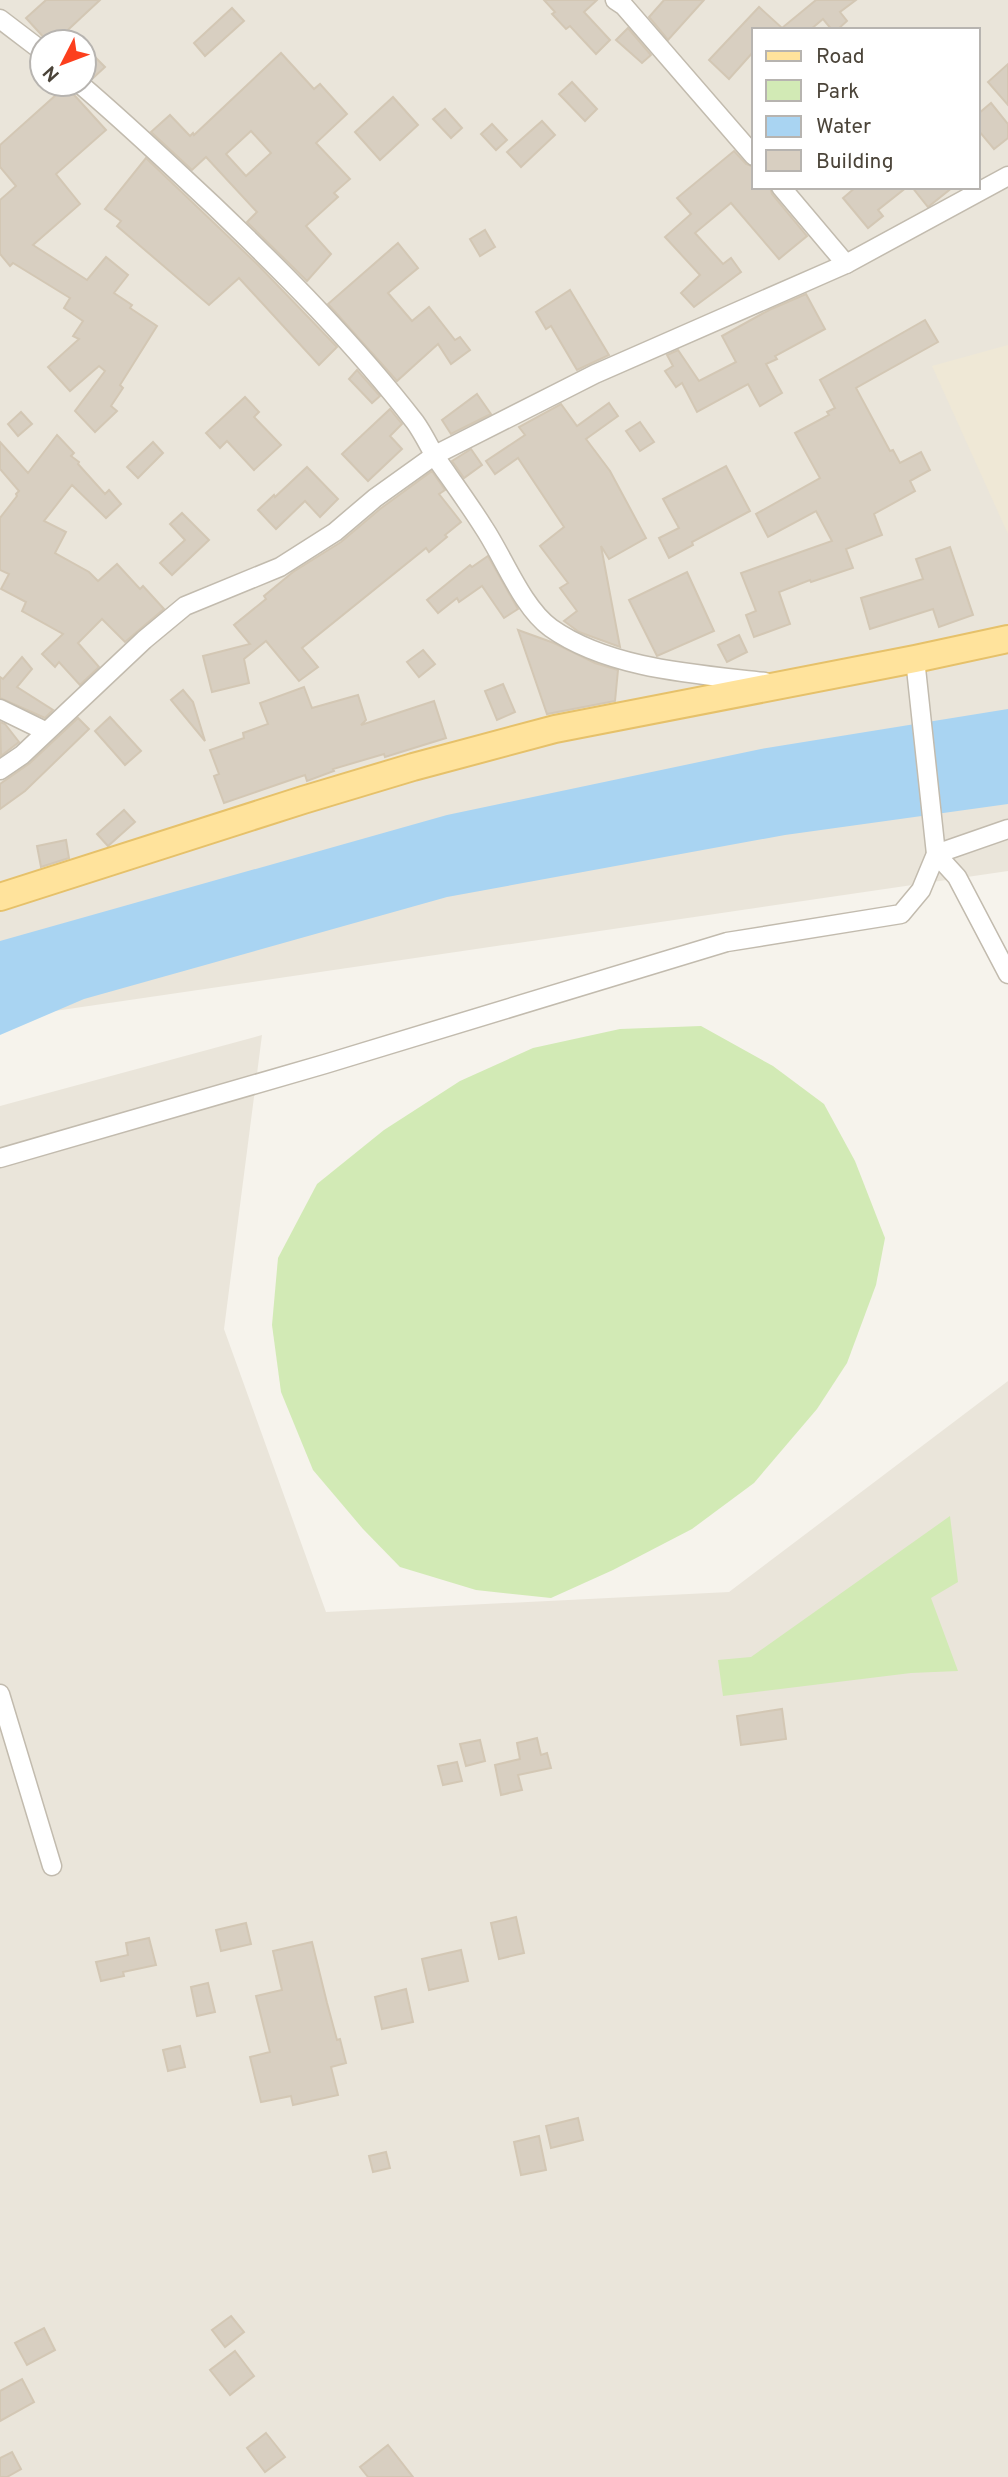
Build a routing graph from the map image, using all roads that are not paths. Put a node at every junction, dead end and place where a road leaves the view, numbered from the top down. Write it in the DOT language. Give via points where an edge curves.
graph roads {
  1 [pos="615,0"];
  2 [pos="0,19"];
  3 [pos="28,40"];
  4 [pos="97,98"];
  5 [pos="752,154"];
  6 [pos="1008,176"];
  7 [pos="783,189"];
  8 [pos="846,264"];
  9 [pos="435,455"];
  10 [pos="1008,639"];
  11 [pos="915,659"];
  12 [pos="778,684"];
  13 [pos="0,709"];
  14 [pos="45,731"];
  15 [pos="0,770"];
  16 [pos="1008,830"];
  17 [pos="935,846"];
  18 [pos="0,897"];
  19 [pos="1008,974"];
  20 [pos="0,1158"];
  21 [pos="0,1694"];
  22 [pos="52,1866"];
  1 -- 5 [label="street"];
  2 -- 3 [label="street"];
  4 -- 9 [label="street" via="344,336 417,424"];
  6 -- 8 [label="street"];
  7 -- 8 [label="street"];
  8 -- 9 [label="street" via="595,374"];
  9 -- 12 [label="street" via="532,608 550,627 596,651 630,661"];
  9 -- 14 [label="street" via="335,532 280,567 185,606"];
  10 -- 11 [label="main road"];
  11 -- 12 [label="main road"];
  11 -- 17 [label="street"];
  12 -- 18 [label="main road" via="555,729 426,763"];
  13 -- 14 [label="street"];
  14 -- 15 [label="street"];
  16 -- 17 [label="street"];
  17 -- 19 [label="street" via="957,877"];
  17 -- 20 [label="street" via="921,890 901,914 727,942"];
  21 -- 22 [label="street"];
}
